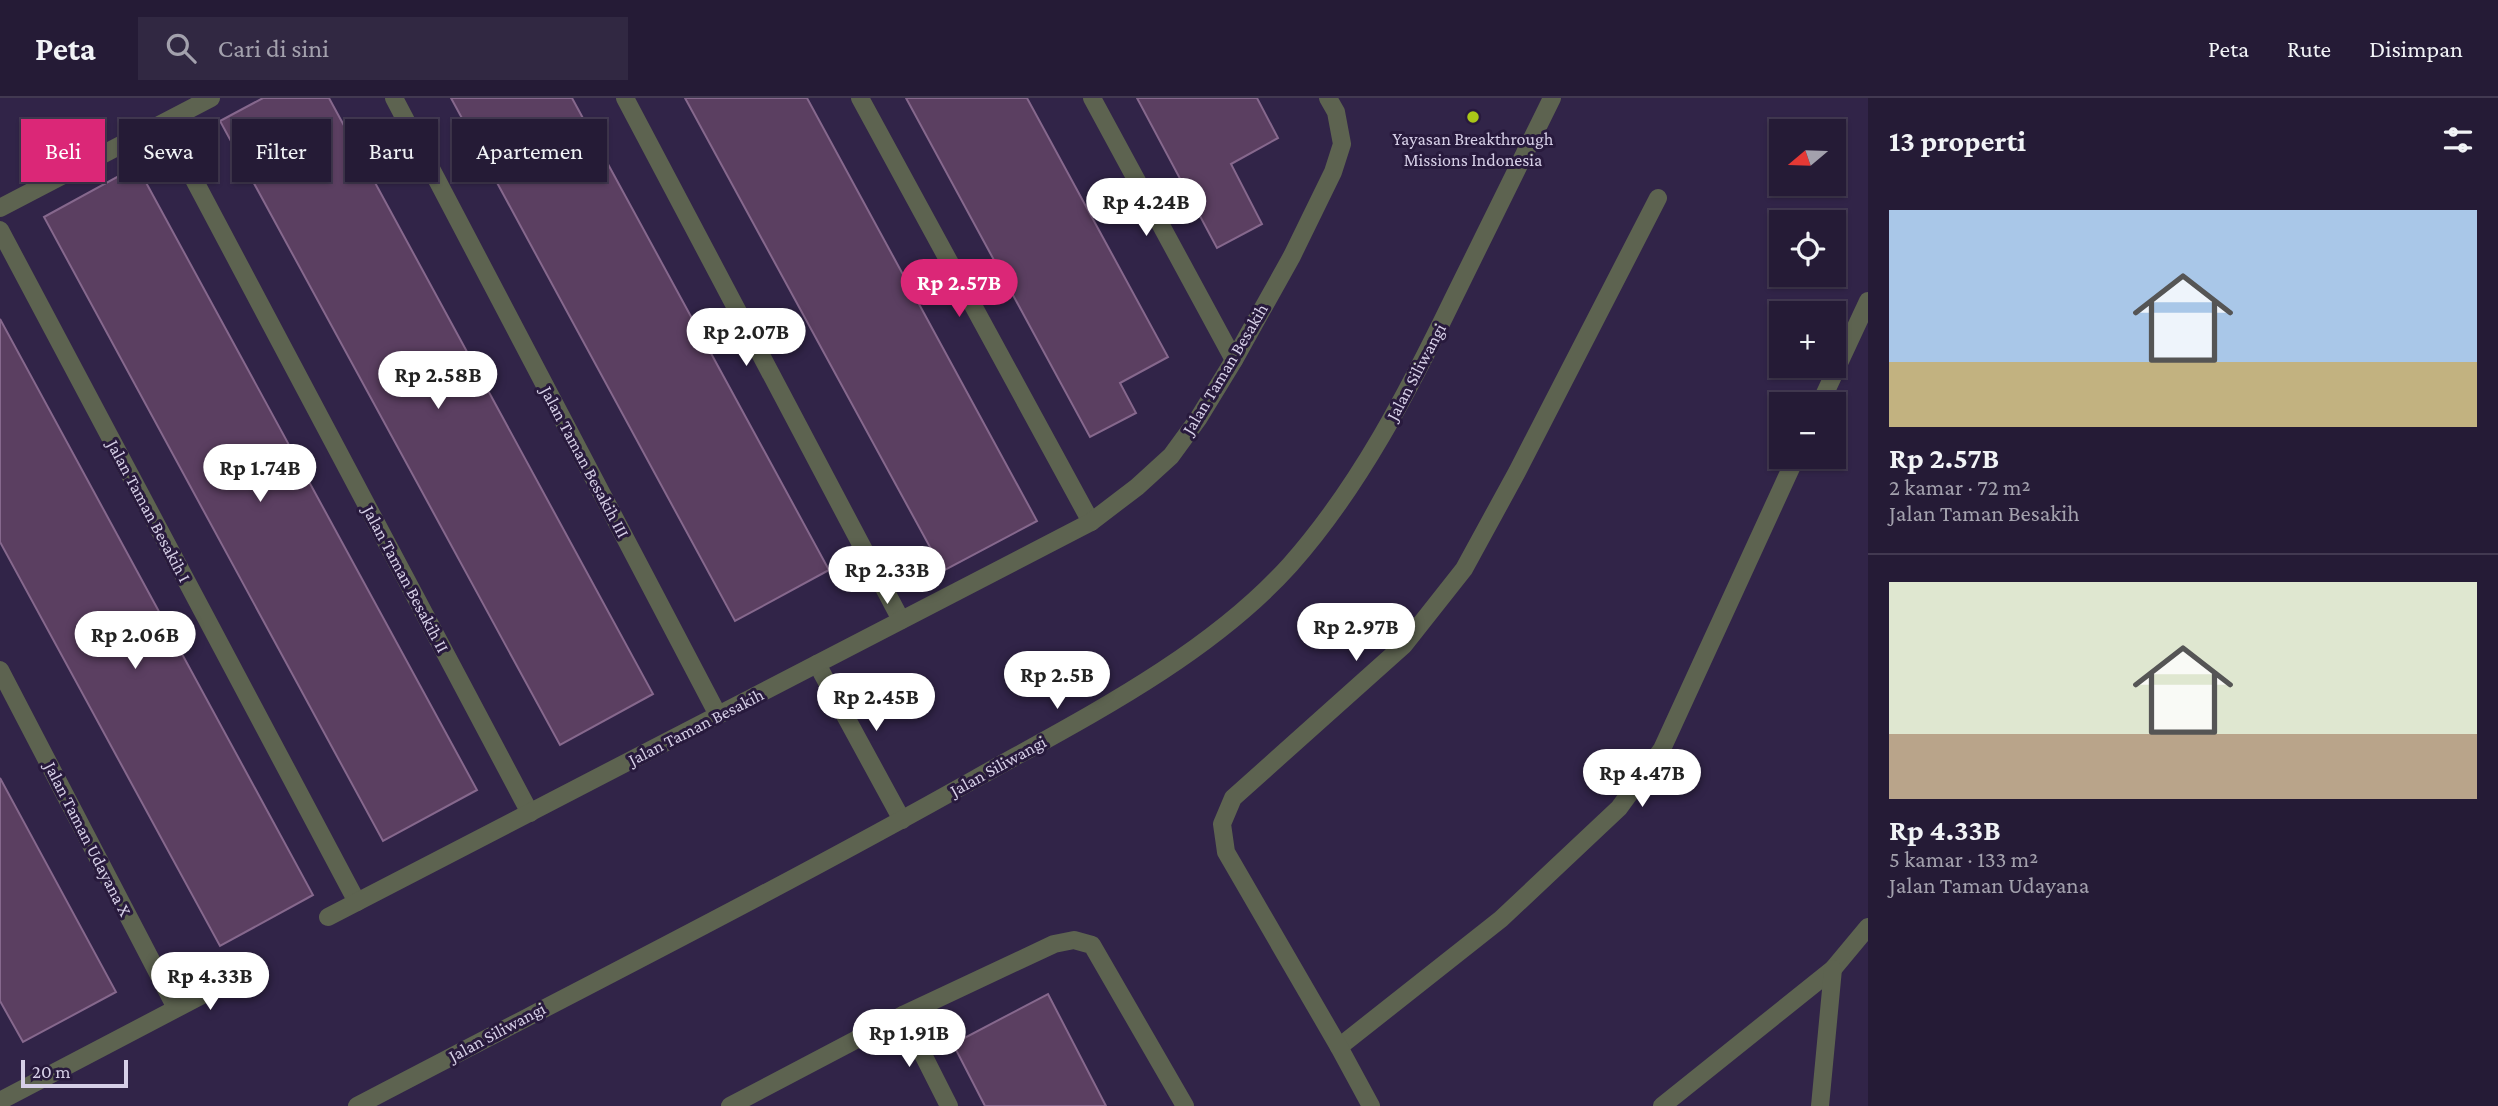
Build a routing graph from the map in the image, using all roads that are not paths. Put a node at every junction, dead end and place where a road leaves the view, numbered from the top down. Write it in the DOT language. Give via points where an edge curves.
graph roads {
  1 [pos="211,98"];
  2 [pos="394,98"];
  3 [pos="625,98"];
  4 [pos="860,98"];
  5 [pos="1092,98"];
  6 [pos="1328,98"];
  7 [pos="1552,98"];
  8 [pos="172,119"];
  9 [pos="119,146"];
  10 [pos="195,182"];
  11 [pos="1658,198"];
  12 [pos="0,208"];
  13 [pos="0,230"];
  14 [pos="1868,301"];
  15 [pos="1234,360"];
  16 [pos="1826,392"];
  17 [pos="1790,469"];
  18 [pos="1091,522"];
  19 [pos="901,620"];
  20 [pos="817,664"];
  21 [pos="0,670"];
  22 [pos="718,715"];
  23 [pos="530,813"];
  24 [pos="902,820"];
  25 [pos="357,902"];
  26 [pos="328,917"];
  27 [pos="1868,927"];
  28 [pos="1833,969"];
  29 [pos="227,982"];
  30 [pos="176,1008"];
  31 [pos="904,1015"];
  32 [pos="1339,1047"];
  33 [pos="0,1101"];
  34 [pos="356,1106"];
  35 [pos="730,1106"];
  36 [pos="949,1106"];
  37 [pos="1185,1106"];
  38 [pos="1371,1106"];
  39 [pos="1662,1106"];
  40 [pos="1820,1106"];
  1 -- 8 [label="street"];
  2 -- 22 [label="street, Jalan Taman Besakih III"];
  3 -- 19 [label="street"];
  4 -- 18 [label="street"];
  5 -- 15 [label="street"];
  6 -- 15 [label="street, Jalan Taman Besakih" via="1336,111 1342,144 1333,172"];
  7 -- 24 [label="street, Jalan Siliwangi" via="1392,420 1340,501 1290,564 1252,604 1203,643 1075,723"];
  9 -- 12 [label="street"];
  10 -- 23 [label="street, Jalan Taman Besakih II"];
  11 -- 32 [label="street" via="1464,569 1404,645 1233,798 1222,824 1226,852"];
  13 -- 25 [label="street, Jalan Taman Besakih I"];
  14 -- 16 [label="street"];
  15 -- 18 [label="street, Jalan Taman Besakih" via="1171,456"];
  17 -- 32 [label="street" via="1662,749 1619,808 1501,919"];
  18 -- 19 [label="street, Jalan Taman Besakih"];
  19 -- 20 [label="street, Jalan Taman Besakih"];
  20 -- 22 [label="street, Jalan Taman Besakih"];
  20 -- 24 [label="street"];
  21 -- 30 [label="street, Jalan Taman Udayana X"];
  22 -- 23 [label="street, Jalan Taman Besakih"];
  23 -- 25 [label="street, Jalan Taman Besakih"];
  24 -- 34 [label="street, Jalan Siliwangi"];
  25 -- 26 [label="street, Jalan Taman Besakih"];
  27 -- 28 [label="street"];
  28 -- 39 [label="street"];
  28 -- 40 [label="street"];
  29 -- 30 [label="street"];
  30 -- 33 [label="street"];
  31 -- 35 [label="street"];
  31 -- 36 [label="street"];
  31 -- 37 [label="street" via="1054,944 1074,940 1092,945"];
  32 -- 38 [label="street"];
}
